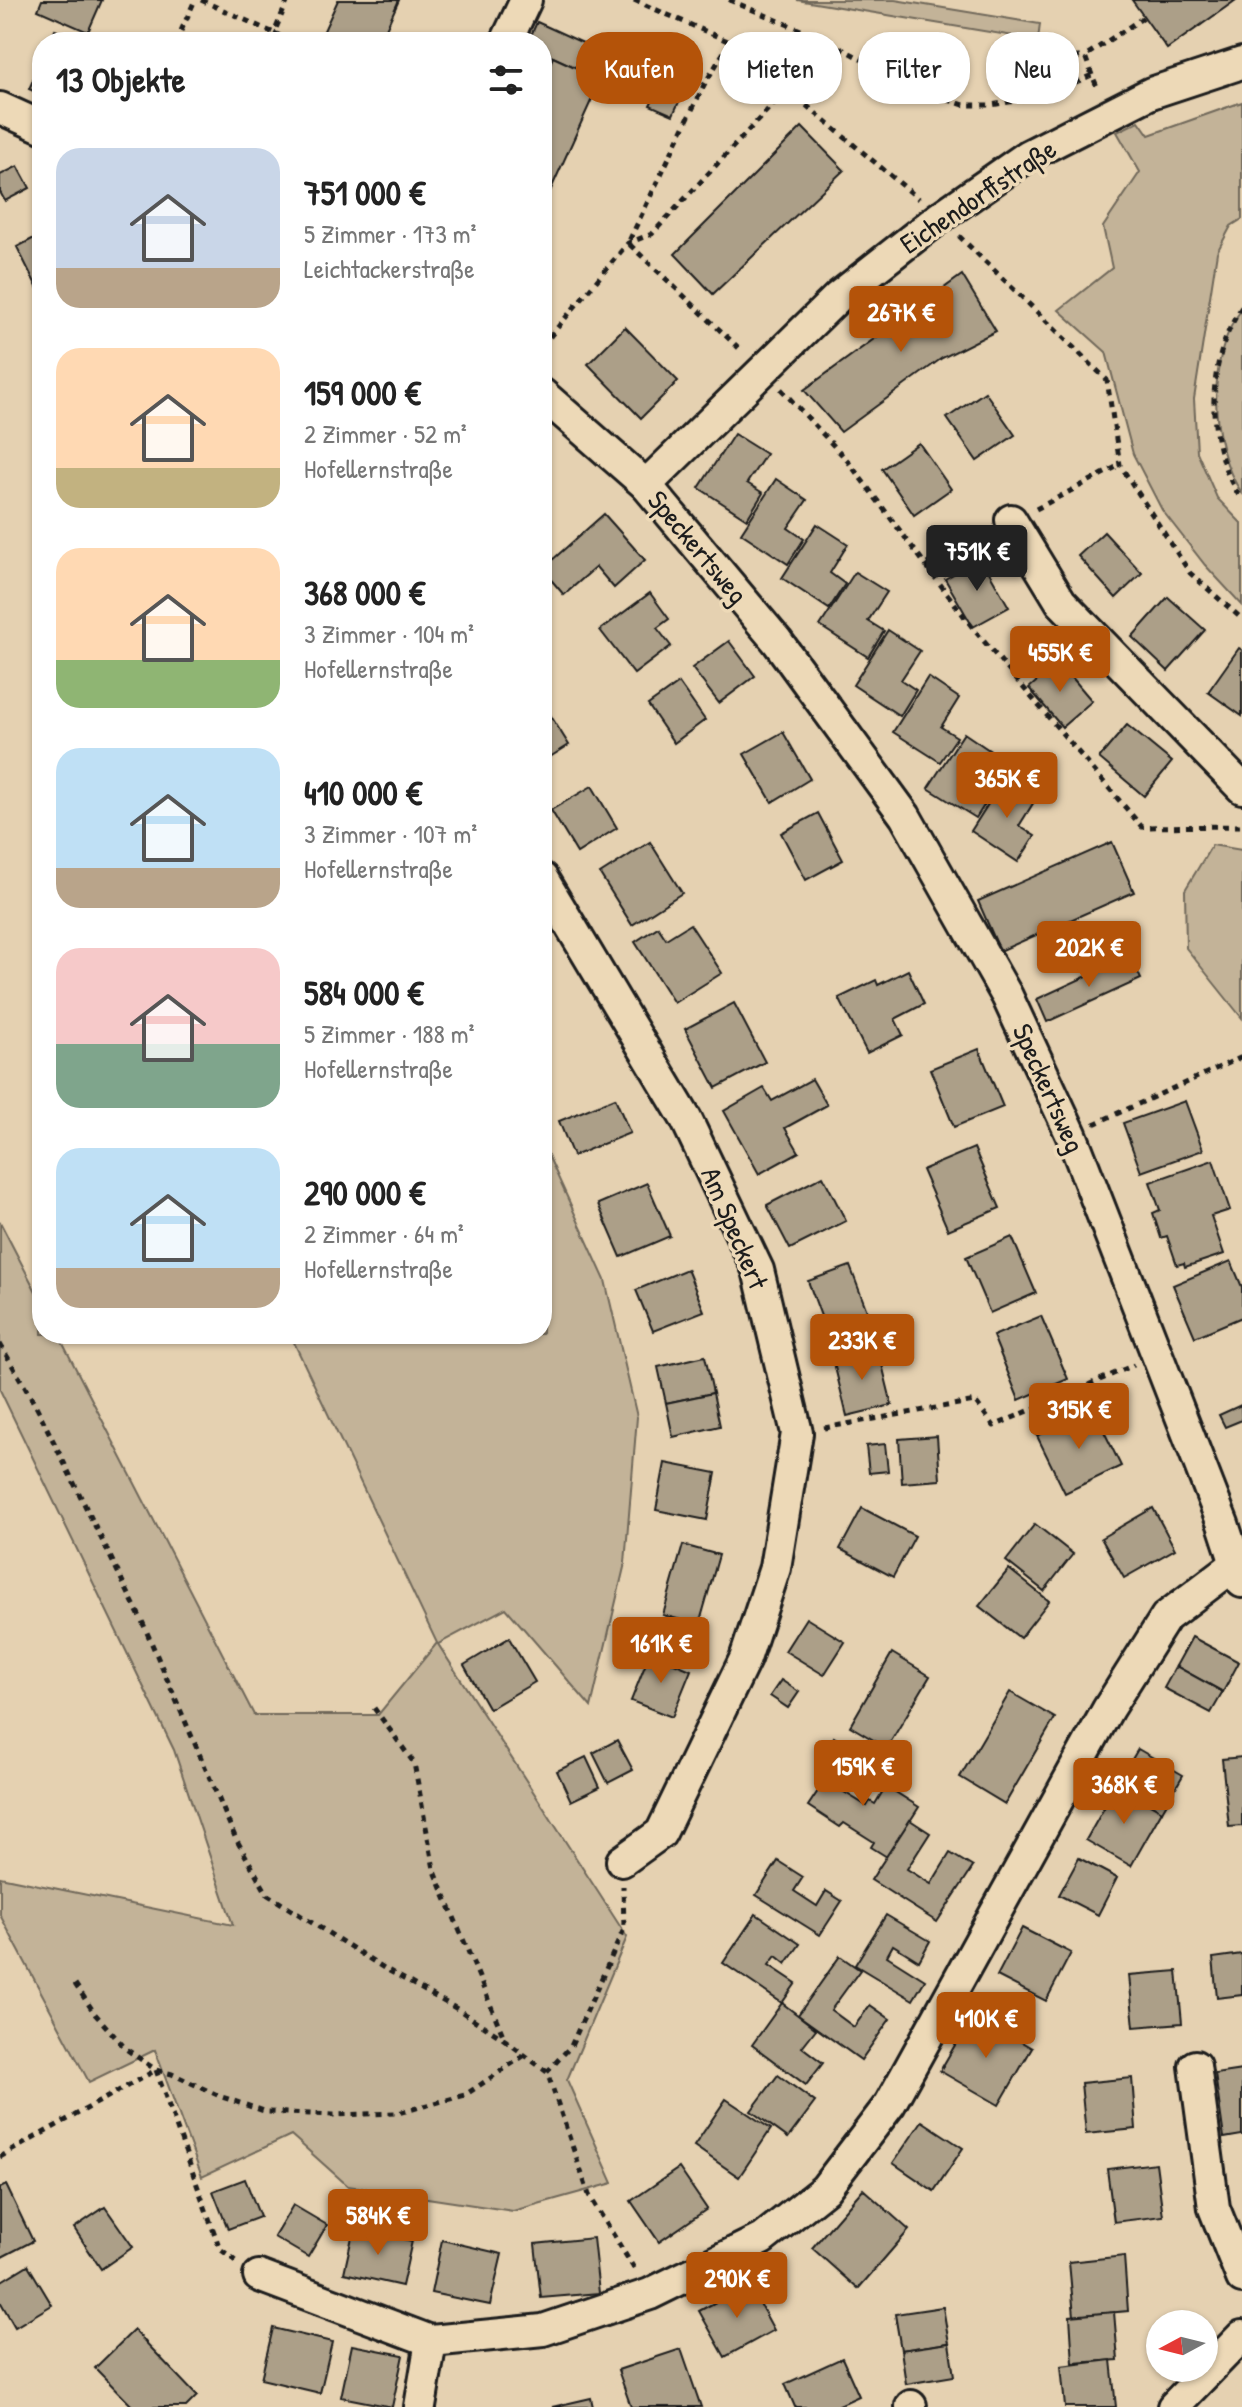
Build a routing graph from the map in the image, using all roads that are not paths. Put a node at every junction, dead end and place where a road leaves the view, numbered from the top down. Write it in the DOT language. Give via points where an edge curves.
graph roads {
  1 [pos="526,0"];
  2 [pos="511,32"];
  3 [pos="1242,63"];
  4 [pos="0,108"];
  5 [pos="32,122"];
  6 [pos="552,403"];
  7 [pos="646,485"];
  8 [pos="1011,520"];
  9 [pos="1242,788"];
  10 [pos="552,895"];
  11 [pos="1239,1573"];
  12 [pos="622,1861"];
  13 [pos="1195,2066"];
  14 [pos="259,2276"];
  15 [pos="1242,2278"];
  16 [pos="1242,2336"];
  17 [pos="431,2341"];
  18 [pos="420,2407"];
  19 [pos="1173,2407"];
  1 -- 2 [label="street"];
  3 -- 7 [label="street, Eichendorffstraße" via="1151,93 1029,155 940,217 838,297"];
  4 -- 5 [label="street"];
  6 -- 7 [label="street, Speckertsweg"];
  7 -- 11 [label="street, Speckertsweg" via="777,641 905,816 1007,996 1071,1134"];
  8 -- 9 [label="street" via="1061,602"];
  10 -- 12 [label="street, Am Speckert" via="686,1119 758,1270 797,1433 775,1568 745,1659 661,1833"];
  11 -- 17 [label="street" via="1166,1617 1108,1709 890,2104 825,2189 762,2239 650,2294 543,2330"];
  13 -- 15 [label="street" via="1214,2208"];
  14 -- 17 [label="street"];
  16 -- 19 [label="street"];
  17 -- 18 [label="street"];
}
